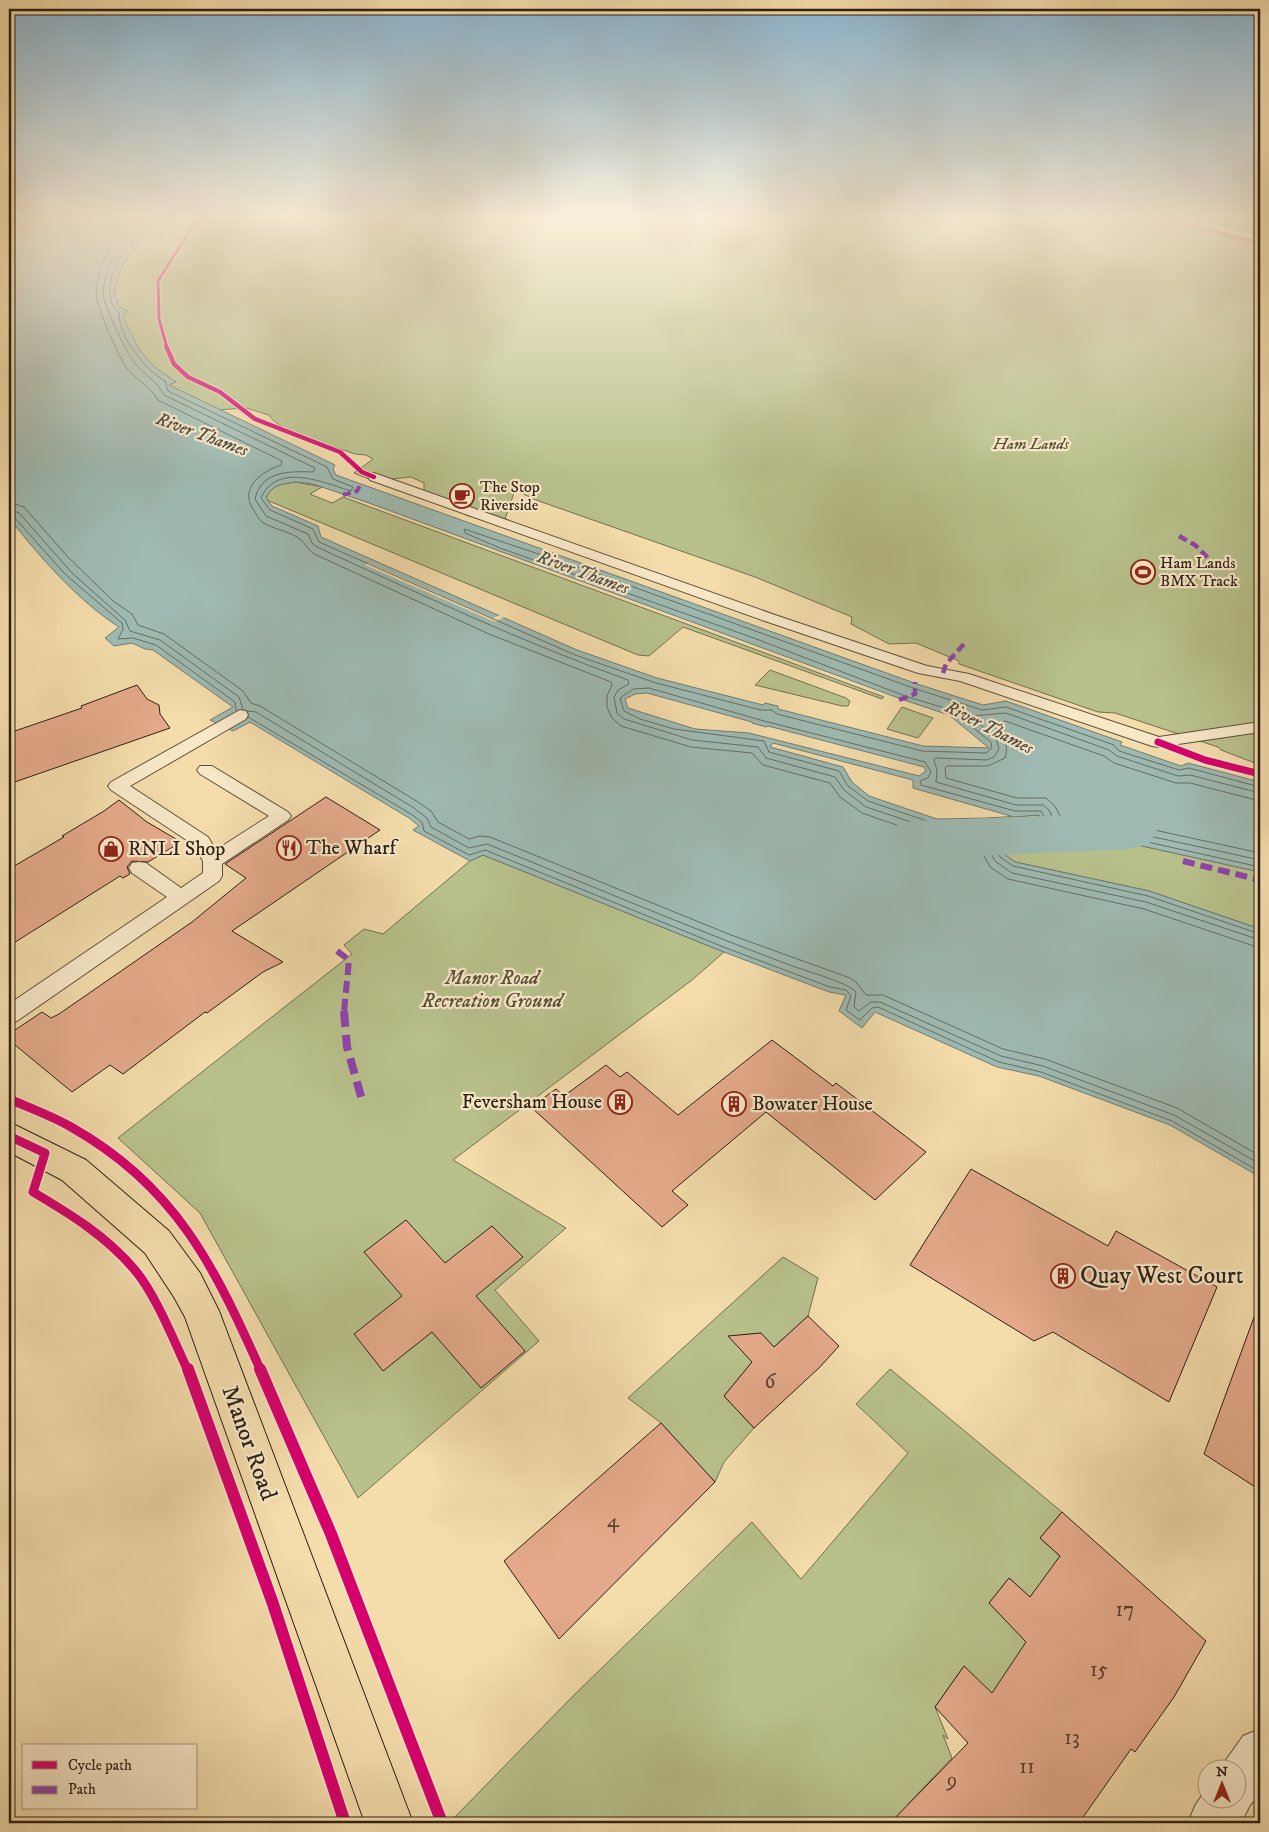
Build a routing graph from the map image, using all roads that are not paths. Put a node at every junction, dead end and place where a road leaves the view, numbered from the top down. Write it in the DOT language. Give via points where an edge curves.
graph roads {
  1 [pos="374,477"];
  2 [pos="240,715"];
  3 [pos="1260,727"];
  4 [pos="206,770"];
  5 [pos="213,861"];
  6 [pos="139,868"];
  7 [pos="182,898"];
  8 [pos="9,1015"];
  9 [pos="9,1136"];
  10 [pos="1260,1753"];
  11 [pos="1246,1773"];
  12 [pos="1221,1810"];
  13 [pos="389,1823"];
  14 [pos="1212,1823"];
  1 -- 3 [label="lane" via="924,670 963,677 1158,742"];
  2 -- 5 [label="lane" via="117,786 201,841"];
  4 -- 5 [label="lane" via="282,816"];
  5 -- 7 [label="lane" via="212,876"];
  6 -- 7 [label="lane"];
  7 -- 8 [label="lane"];
  9 -- 13 [label="main road, Manor Road" via="74,1170 157,1242 187,1285 201,1311"];
  10 -- 11 [label="street"];
  12 -- 14 [label="street"];
}
